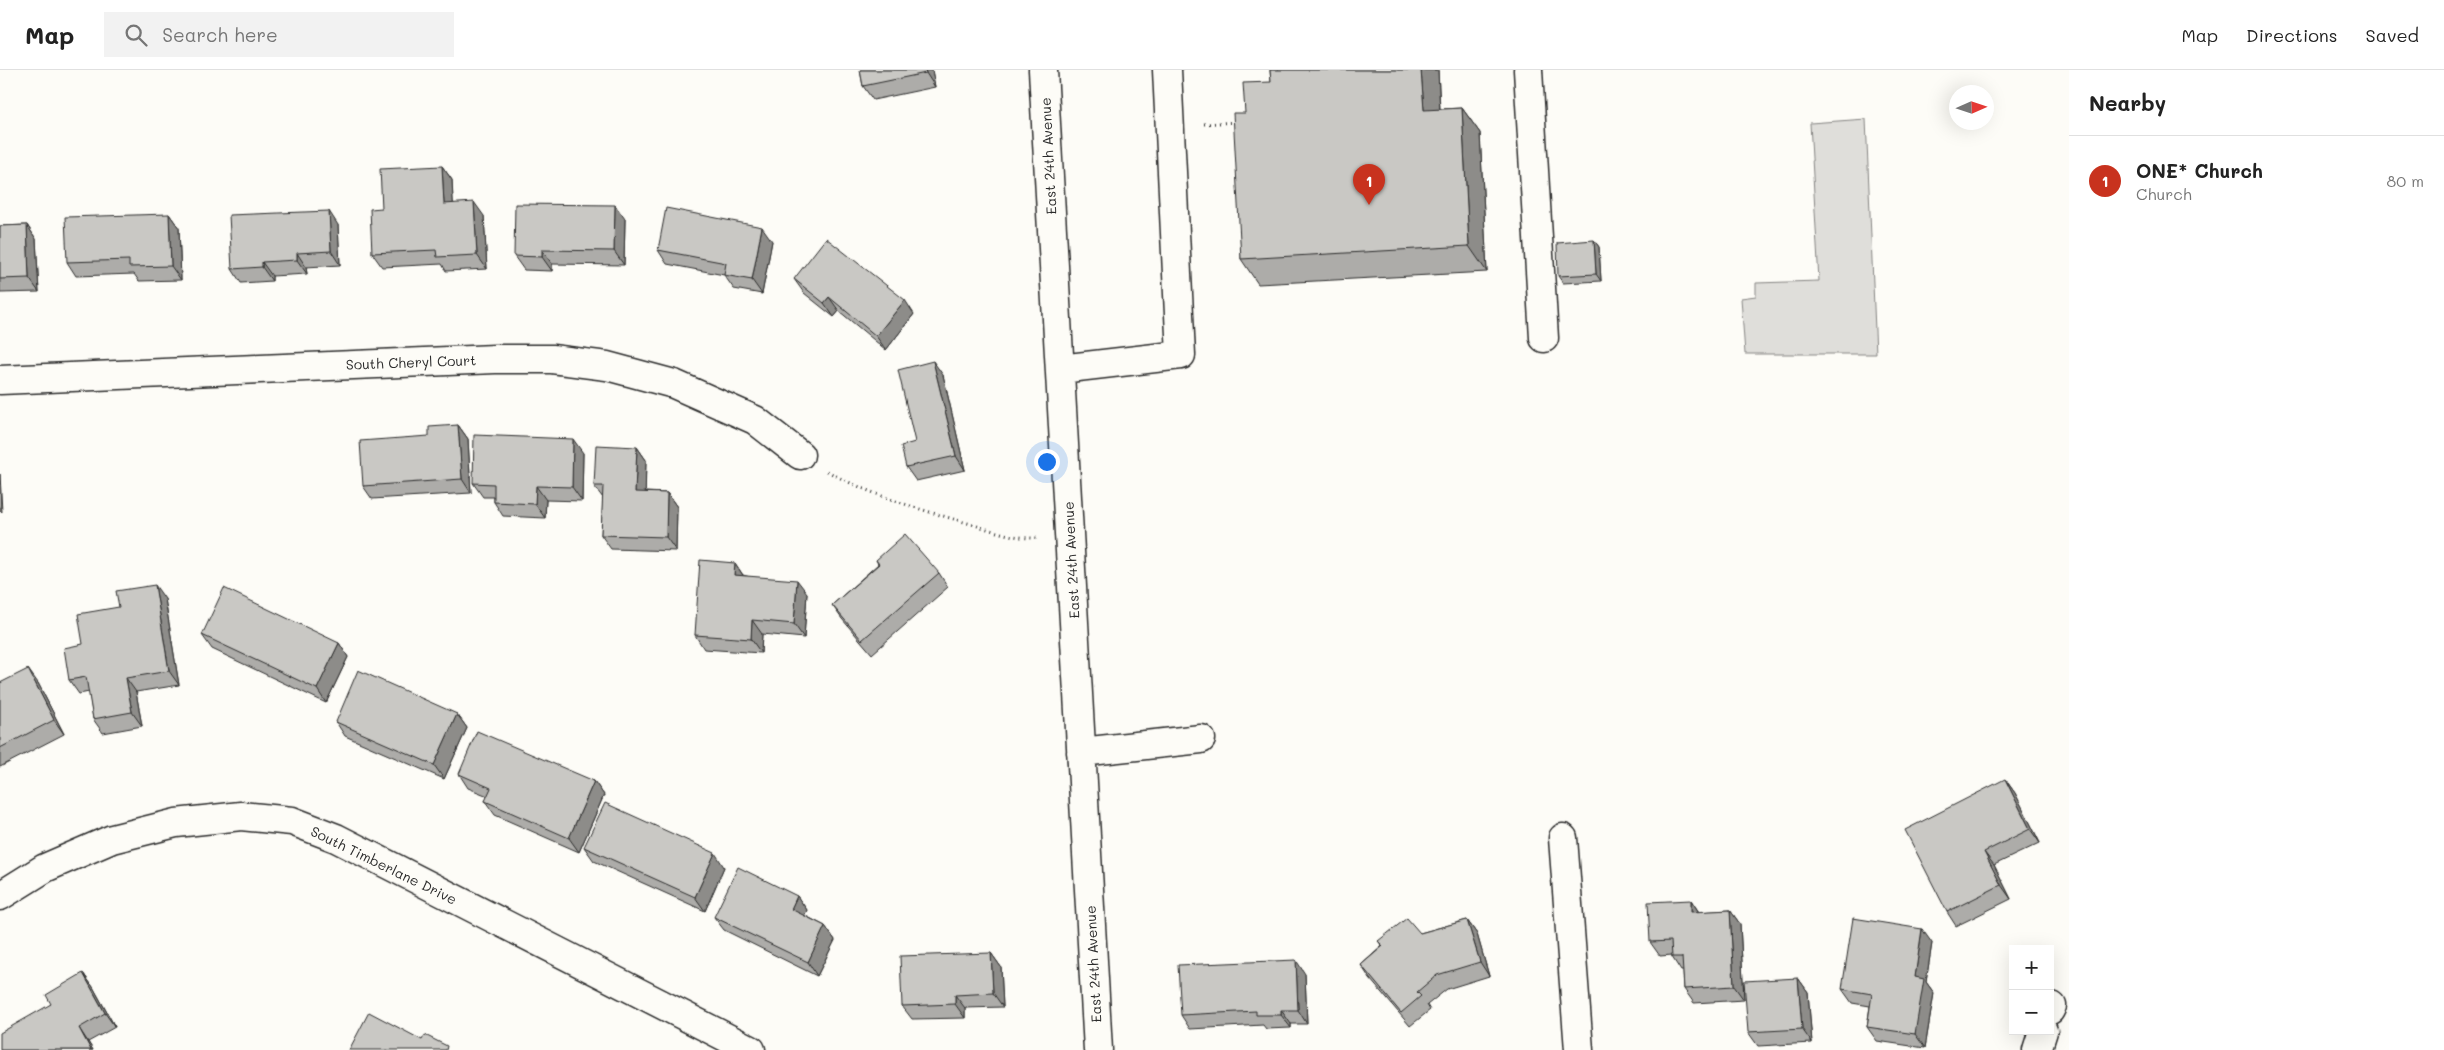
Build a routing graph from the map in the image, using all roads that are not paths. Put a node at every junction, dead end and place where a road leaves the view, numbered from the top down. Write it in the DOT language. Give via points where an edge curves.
graph roads {
  1 [pos="1043,70"];
  2 [pos="1167,70"];
  3 [pos="1528,70"];
  4 [pos="1544,338"];
  5 [pos="1060,369"];
  6 [pos="0,380"];
  7 [pos="800,455"];
  8 [pos="1201,739"];
  9 [pos="1081,752"];
  10 [pos="1563,838"];
  11 [pos="0,896"];
  12 [pos="2042,1035"];
  13 [pos="751,1050"];
  14 [pos="1098,1050"];
  15 [pos="1579,1050"];
  16 [pos="2037,1050"];
  1 -- 5 [label="street, East 24th Avenue"];
  2 -- 5 [label="street" via="1181,355"];
  3 -- 4 [label="street"];
  5 -- 9 [label="street, East 24th Avenue"];
  6 -- 7 [label="street, South Cheryl Court" via="552,359 608,366 674,384 755,420"];
  8 -- 9 [label="street"];
  9 -- 14 [label="street, East 24th Avenue"];
  10 -- 15 [label="street"];
  11 -- 13 [label="street, South Timberlane Drive" via="45,868 112,839 176,823 241,816 292,821 336,838"];
  12 -- 16 [label="street"];
}
